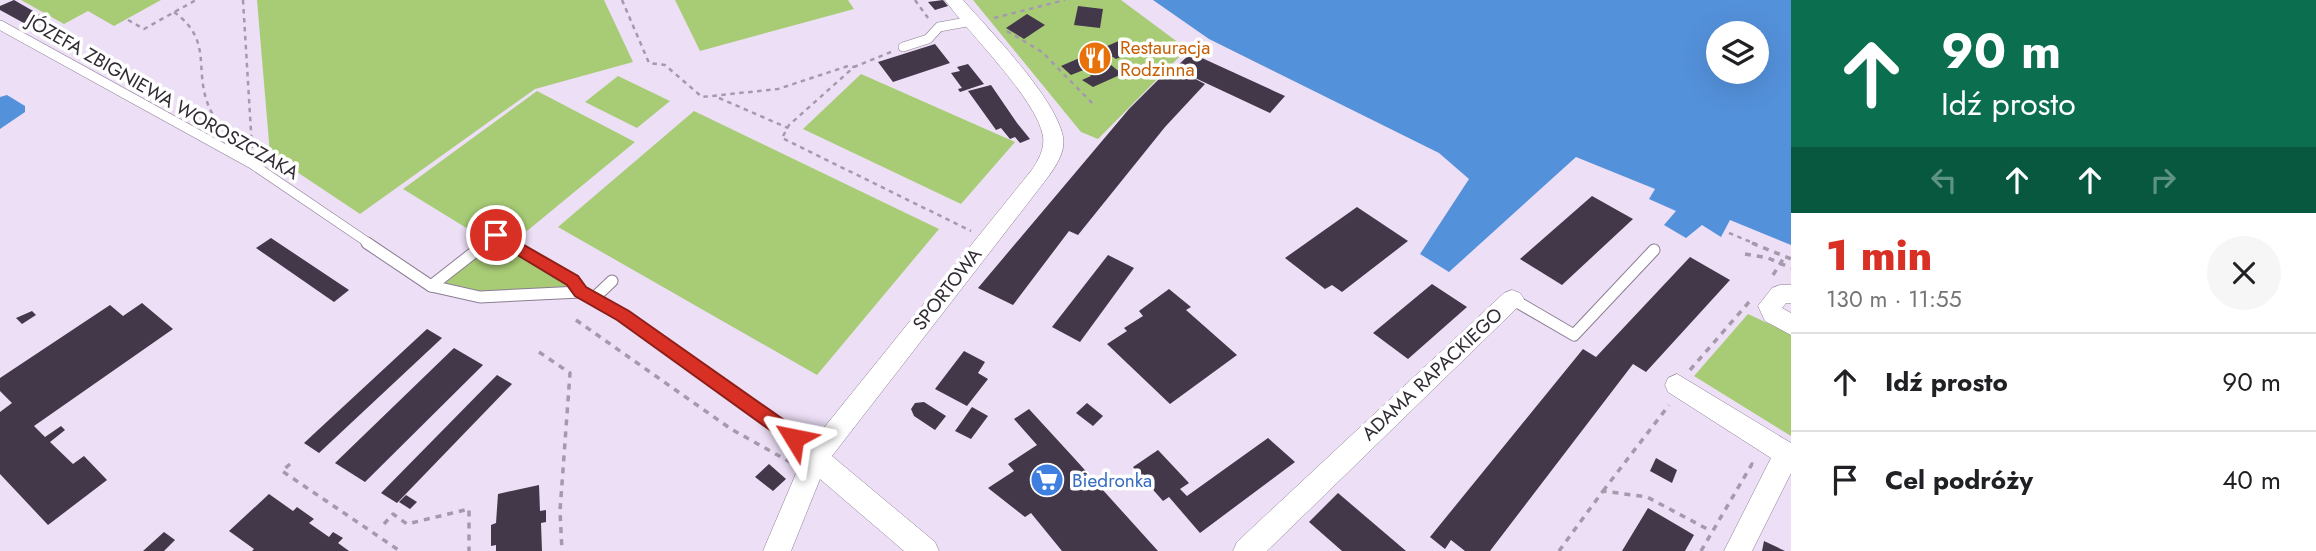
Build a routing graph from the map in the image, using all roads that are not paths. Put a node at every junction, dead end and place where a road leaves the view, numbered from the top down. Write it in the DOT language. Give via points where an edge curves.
graph roads {
  1 [pos="954,0"];
  2 [pos="972,22"];
  3 [pos="0,25"];
  4 [pos="903,47"];
  5 [pos="1654,250"];
  6 [pos="612,281"];
  7 [pos="431,286"];
  8 [pos="580,292"];
  9 [pos="1791,294"];
  10 [pos="594,298"];
  11 [pos="1512,299"];
  12 [pos="1791,325"];
  13 [pos="1678,387"];
  14 [pos="802,460"];
  15 [pos="1784,463"];
  16 [pos="777,551"];
  17 [pos="925,551"];
  18 [pos="1247,551"];
  19 [pos="1738,551"];
  1 -- 2 [label="street, SPORTOWA"];
  2 -- 4 [label="lane" via="937,30 928,39"];
  2 -- 14 [label="street, SPORTOWA" via="1047,119 1054,141 1051,157"];
  3 -- 7 [label="lane, JÓZEFA ZBIGNIEWA WOROSZCZAKA" via="251,164"];
  5 -- 11 [label="lane, ADAMA RAPACKIEGO" via="1574,335"];
  6 -- 10 [label="lane"];
  7 -- 8 [label="lane, JÓZEFA ZBIGNIEWA WOROSZCZAKA" via="480,298"];
  7 -- 8 [label="lane" via="496,235 573,281"];
  8 -- 10 [label="lane, JÓZEFA ZBIGNIEWA WOROSZCZAKA"];
  9 -- 12 [label="street" via="1780,294 1770,306 1773,314"];
  10 -- 14 [label="lane, JÓZEFA ZBIGNIEWA WOROSZCZAKA" via="794,438"];
  11 -- 18 [label="street, ADAMA RAPACKIEGO"];
  13 -- 15 [label="street"];
  14 -- 16 [label="street, SPORTOWA"];
  14 -- 17 [label="street"];
  15 -- 19 [label="street"];
}
